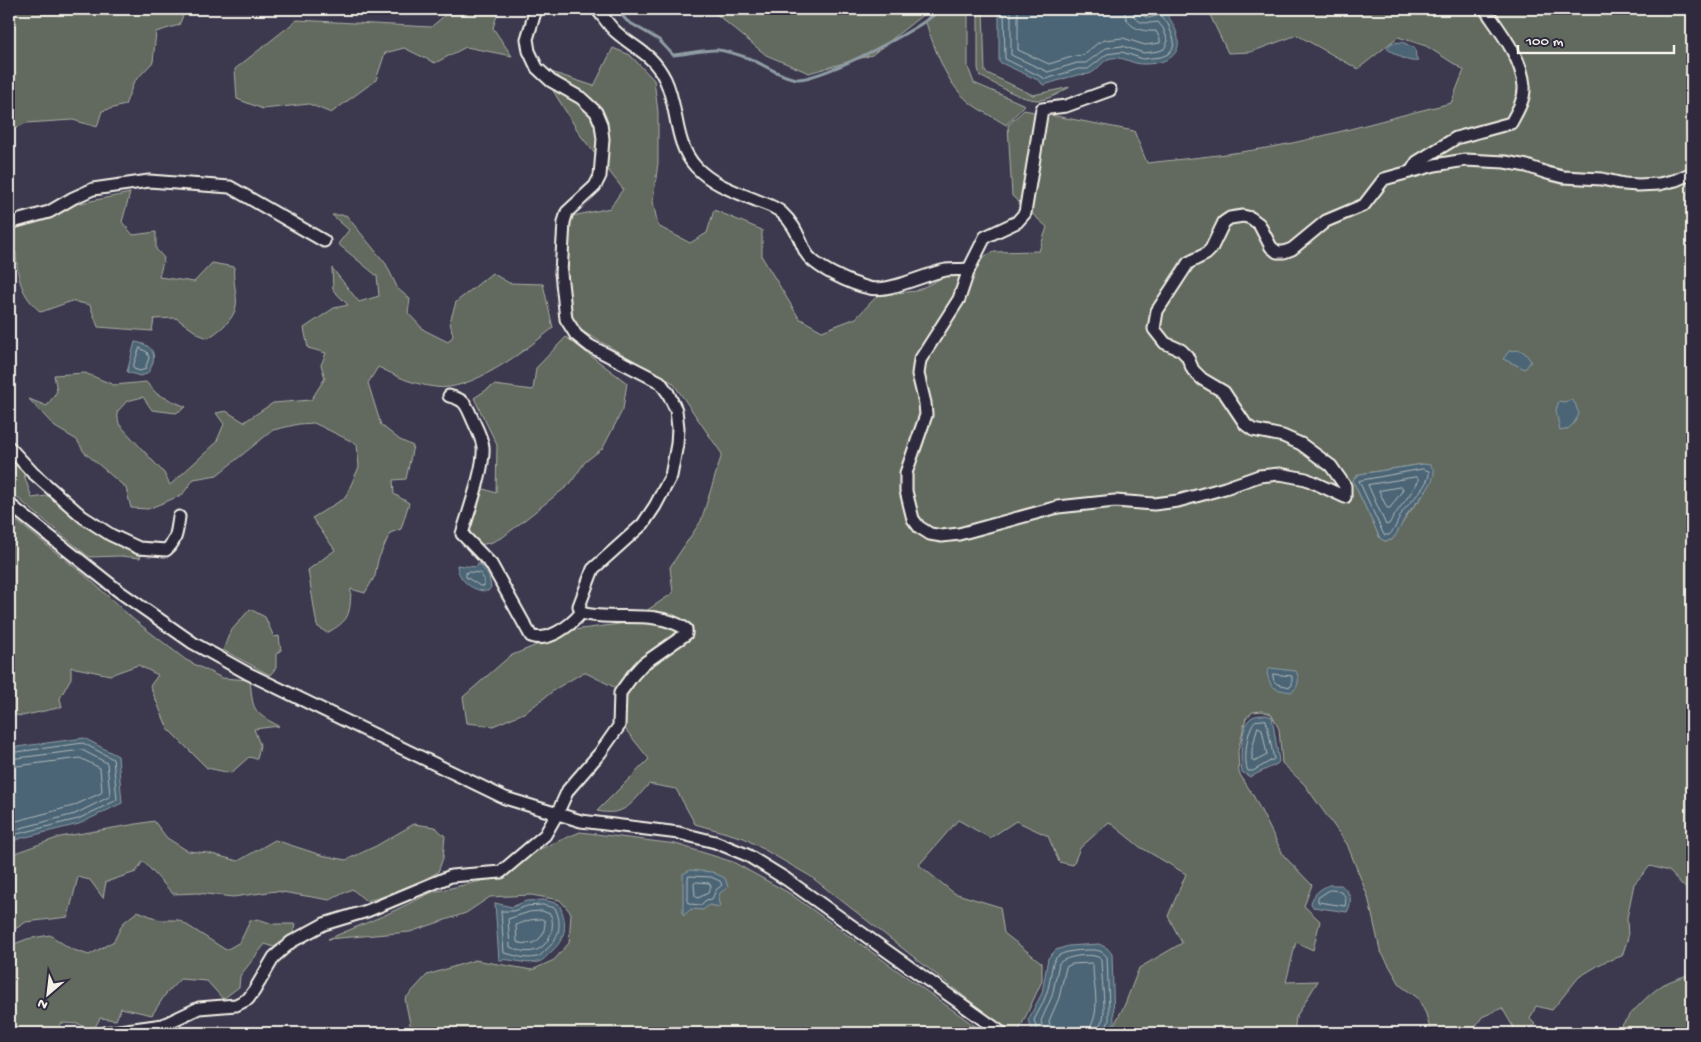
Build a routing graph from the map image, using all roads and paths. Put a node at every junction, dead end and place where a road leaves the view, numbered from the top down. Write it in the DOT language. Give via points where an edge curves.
graph roads {
  1 [pos="536,9"];
  2 [pos="597,9"];
  3 [pos="1485,9"];
  4 [pos="1110,90"];
  5 [pos="1412,170"];
  6 [pos="1692,173"];
  7 [pos="9,223"];
  8 [pos="324,241"];
  9 [pos="969,269"];
  10 [pos="449,396"];
  11 [pos="9,447"];
  12 [pos="9,504"];
  13 [pos="179,517"];
  14 [pos="581,613"];
  15 [pos="557,814"];
  16 [pos="105,1033"];
  17 [pos="1002,1033"];
  1 -- 14 [label="street" via="526,39 537,68 596,112 603,139 600,176 595,186 568,212 564,222 561,273 566,320 576,336 590,346 660,382 676,410 678,428 671,476 643,524 593,569 579,606"];
  2 -- 9 [label="street" via="616,32 655,62 673,102 684,150 695,166 723,188 780,211 799,235 812,262 870,289 947,270"];
  3 -- 5 [label="street" via="1519,68 1525,87 1520,105 1511,123 1456,138 1416,162"];
  4 -- 9 [label="street" via="1066,106 1042,109 1025,212 1017,222 985,237"];
  5 -- 6 [label="street" via="1465,160 1505,162 1563,177 1638,185 1659,184"];
  5 -- 9 [label="street" via="1384,179 1364,204 1326,221 1284,252 1270,247 1259,224 1251,218 1230,218 1224,222 1211,249 1188,263 1157,311 1155,320 1154,329 1158,336 1181,350 1202,379 1224,392 1246,425 1301,444 1323,460 1345,486 1345,497 1306,479 1280,474 1259,476 1178,501 1154,504 1115,501 1058,507 959,534 942,536 919,528 913,519 906,491 906,473 926,415 918,374 920,360 959,299"];
  7 -- 8 [label="street" via="49,212 93,190 149,180 230,187"];
  10 -- 14 [label="street" via="466,404 483,447 462,534 491,564 531,636 545,638 571,625"];
  11 -- 13 [label="street" via="32,472 84,517 139,548 166,550 177,536"];
  12 -- 15 [label="street" via="120,592 194,644 505,798"];
  14 -- 15 [label="street" via="664,619 686,629 686,634 643,664 620,693 619,726 568,790"];
  15 -- 16 [label="street" via="545,835 501,872 451,876 367,911 324,924 291,942 274,956 248,999 236,1005 199,1008 163,1025"];
  15 -- 17 [label="street" via="581,821 679,833 715,842 746,855 786,879"];
}
